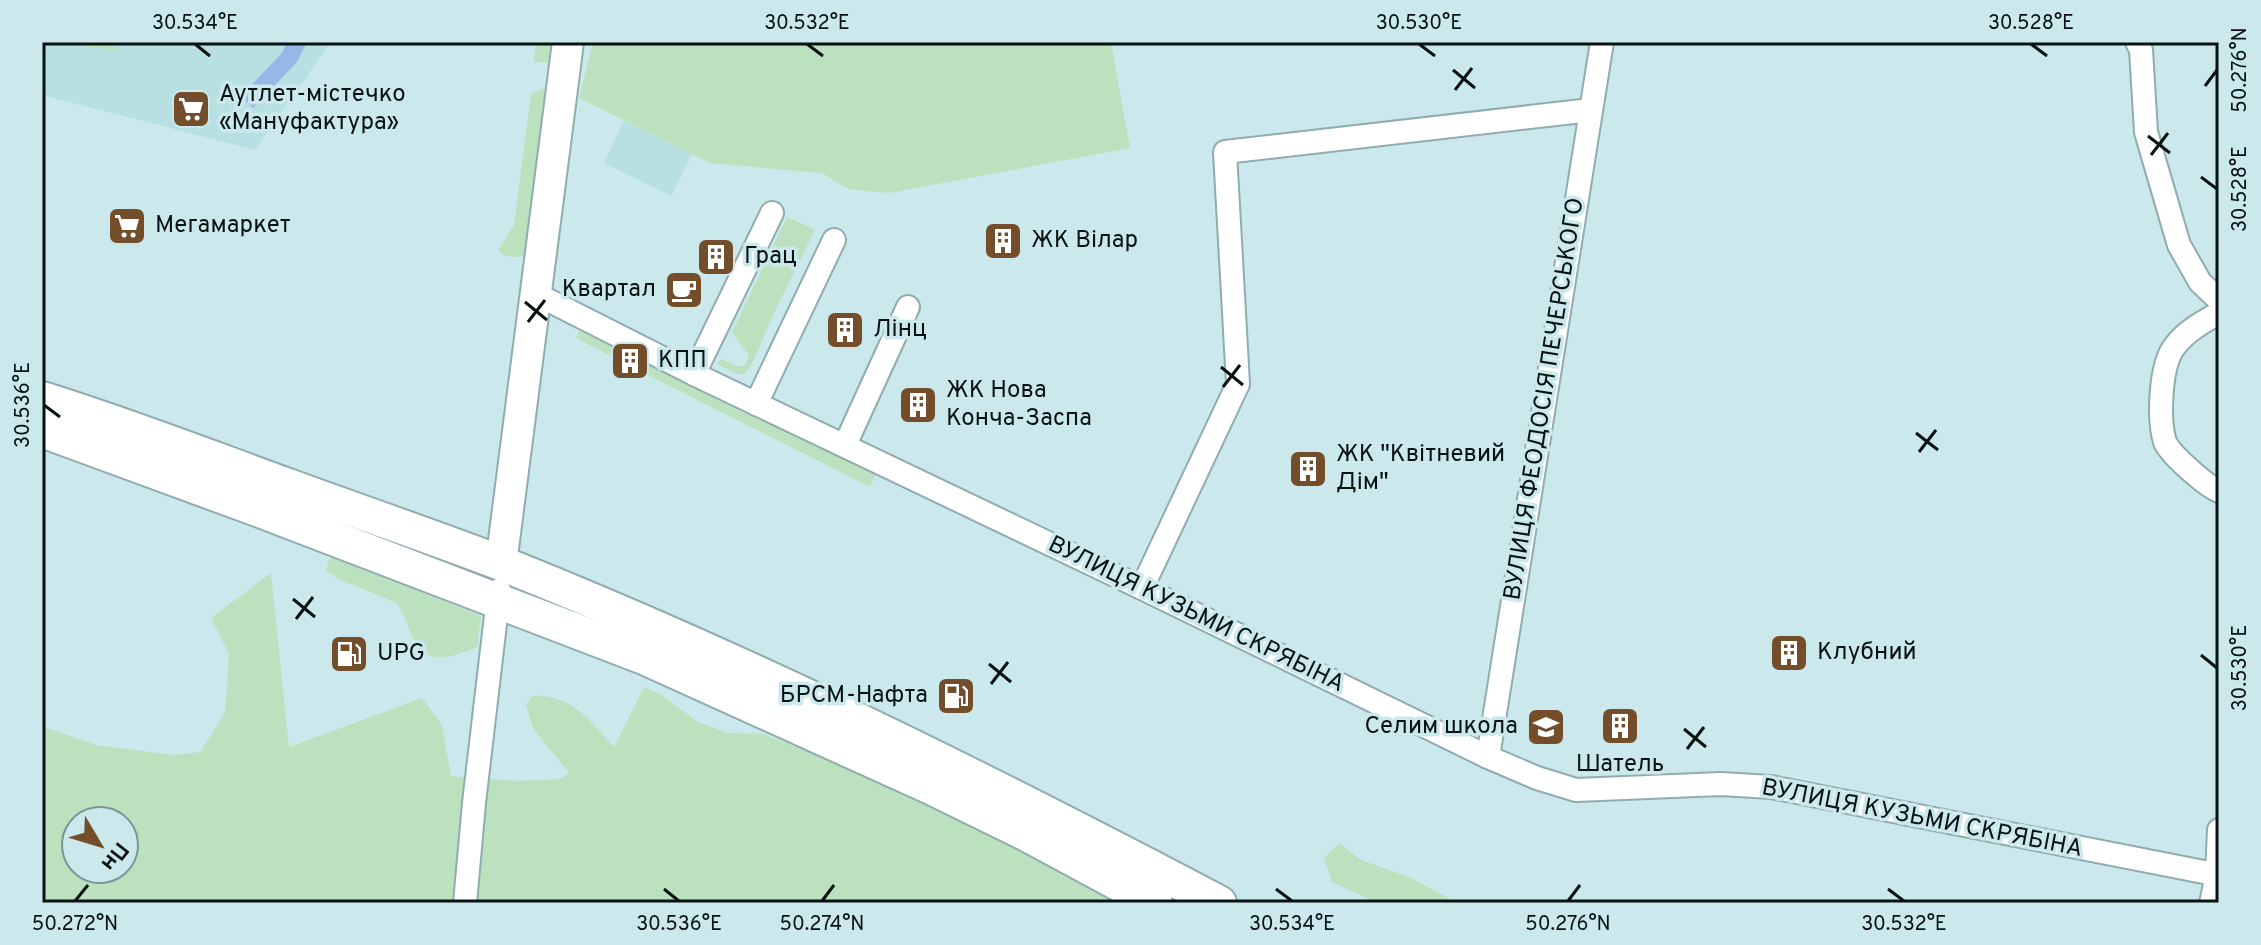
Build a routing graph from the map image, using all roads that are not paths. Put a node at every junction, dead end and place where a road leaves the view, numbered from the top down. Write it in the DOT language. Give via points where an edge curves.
graph roads {
  1 [pos="568,42"];
  2 [pos="1602,42"];
  3 [pos="2137,42"];
  4 [pos="1591,110"];
  5 [pos="772,213"];
  6 [pos="834,240"];
  7 [pos="536,294"];
  8 [pos="2219,300"];
  9 [pos="908,307"];
  10 [pos="2219,313"];
  11 [pos="694,374"];
  12 [pos="42,399"];
  13 [pos="756,404"];
  14 [pos="42,430"];
  15 [pos="845,445"];
  16 [pos="2219,491"];
  17 [pos="501,564"];
  18 [pos="1142,588"];
  19 [pos="498,600"];
  20 [pos="1488,757"];
  21 [pos="2219,830"];
  22 [pos="2218,875"];
  23 [pos="465,903"];
  24 [pos="1155,903"];
  25 [pos="1219,903"];
  26 [pos="2211,903"];
  1 -- 7 [label="street"];
  2 -- 4 [label="street, ВУЛИЦЯ ФЕОДОСІЯ ПЕЧЕРСЬКОГО"];
  3 -- 8 [label="street" via="2146,132 2179,245 2200,282"];
  4 -- 18 [label="street" via="1225,152 1238,384"];
  4 -- 20 [label="street, ВУЛИЦЯ ФЕОДОСІЯ ПЕЧЕРСЬКОГО"];
  5 -- 11 [label="street"];
  6 -- 13 [label="street"];
  7 -- 11 [label="street, ВУЛИЦЯ КУЗЬМИ СКРЯБІНА"];
  7 -- 17 [label="street"];
  9 -- 15 [label="street"];
  10 -- 16 [label="street" via="2173,347 2160,405 2166,444"];
  11 -- 13 [label="street, ВУЛИЦЯ КУЗЬМИ СКРЯБІНА"];
  12 -- 17 [label="main road"];
  13 -- 15 [label="street, ВУЛИЦЯ КУЗЬМИ СКРЯБІНА"];
  14 -- 19 [label="main road"];
  15 -- 18 [label="street, ВУЛИЦЯ КУЗЬМИ СКРЯБІНА"];
  17 -- 19 [label="street"];
  17 -- 25 [label="main road" via="700,647 983,780"];
  18 -- 20 [label="street, ВУЛИЦЯ КУЗЬМИ СКРЯБІНА"];
  19 -- 23 [label="street"];
  19 -- 24 [label="main road" via="644,657 931,787"];
  20 -- 22 [label="street, ВУЛИЦЯ КУЗЬМИ СКРЯБІНА" via="1576,790 1771,787"];
  21 -- 22 [label="street"];
  22 -- 26 [label="street"];
}
